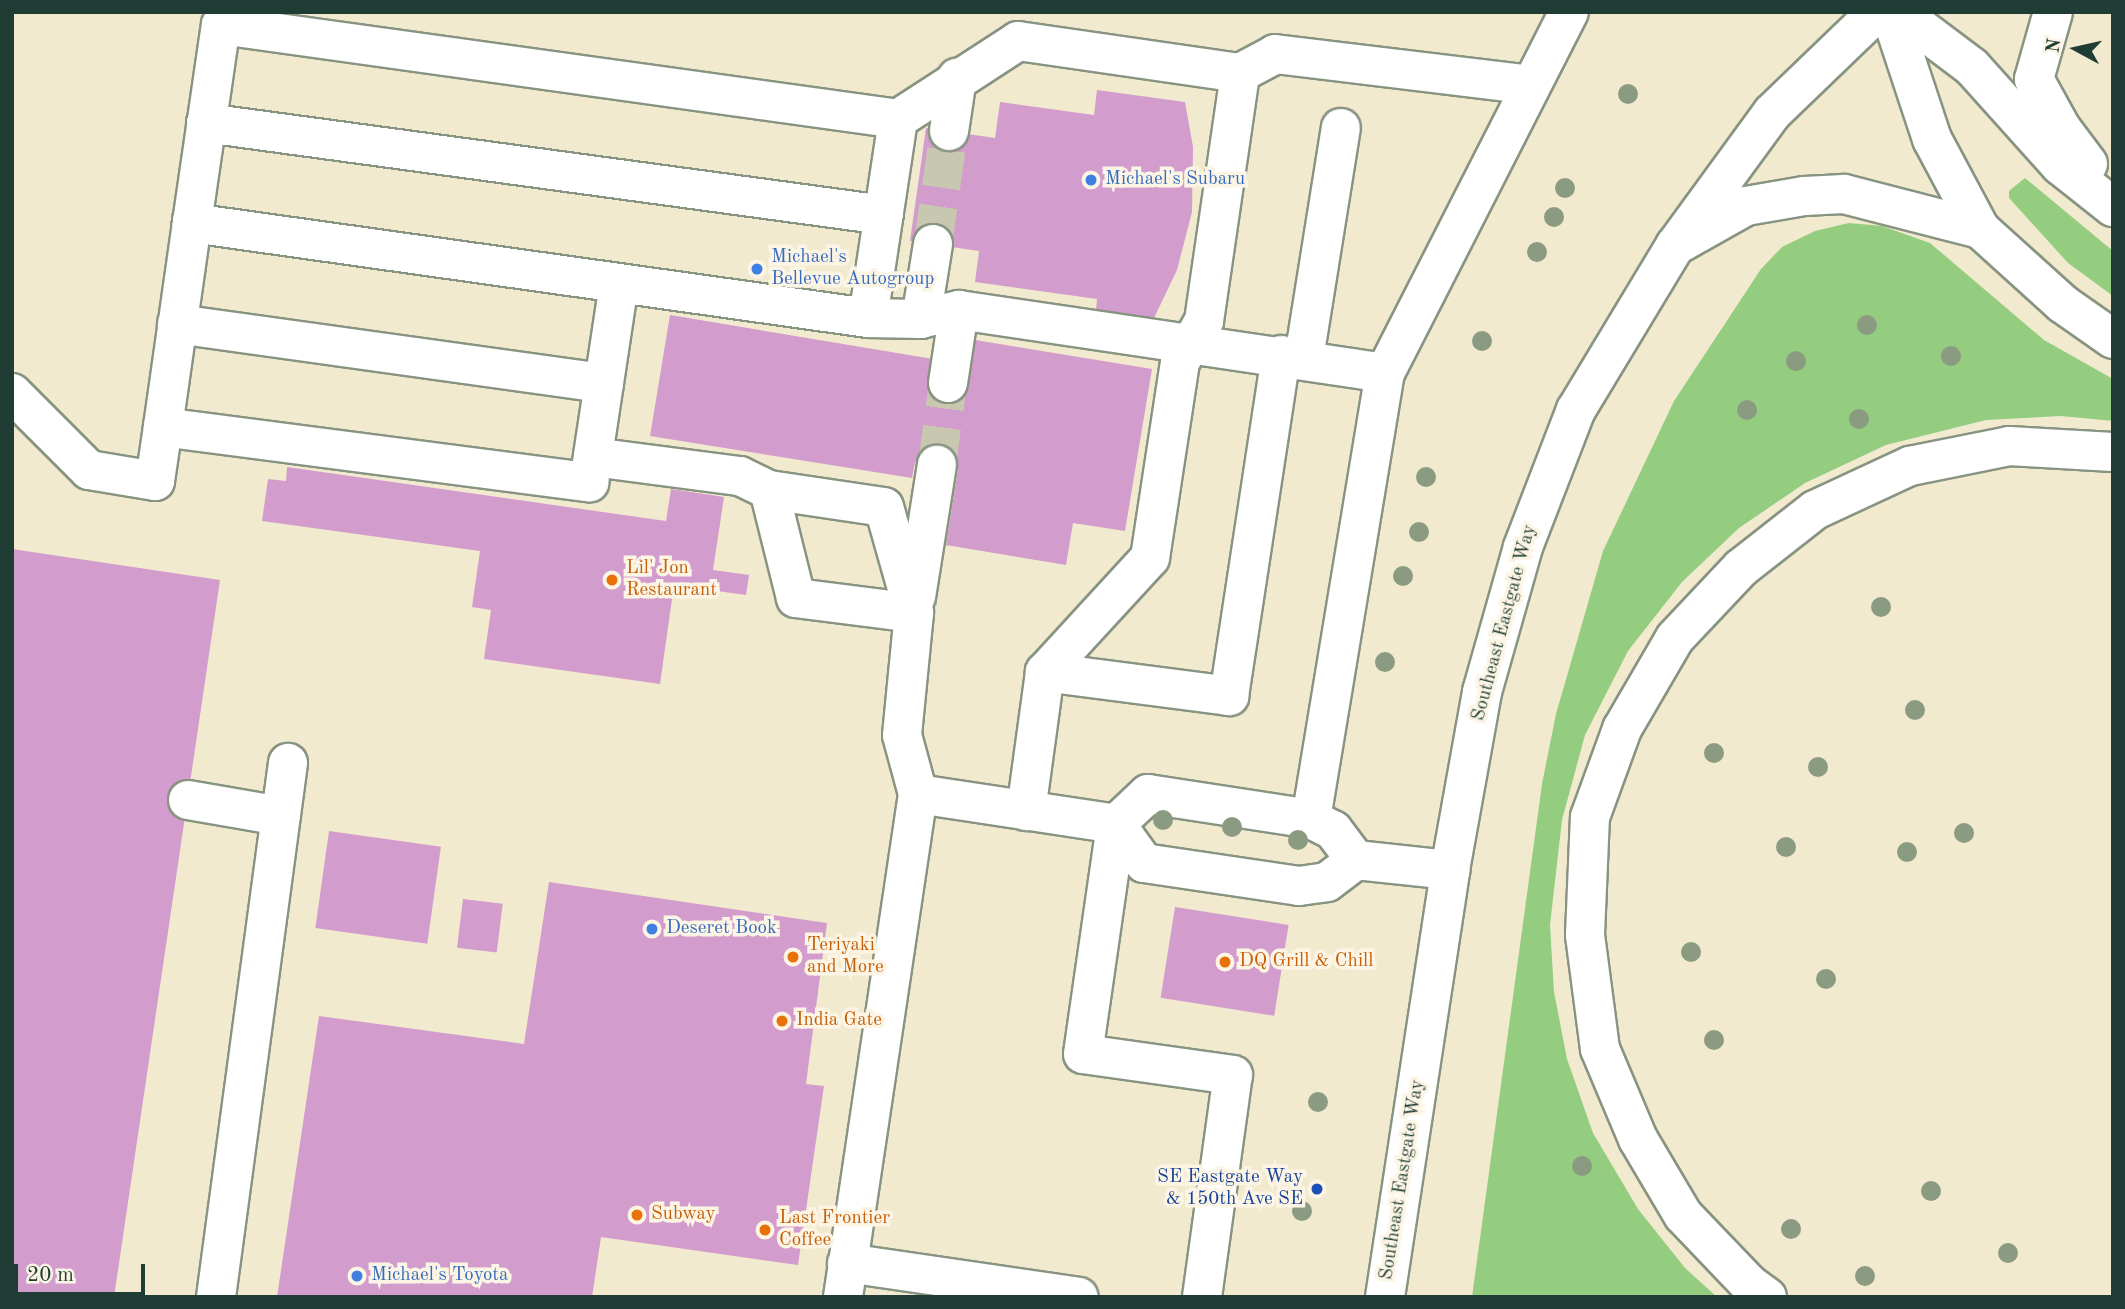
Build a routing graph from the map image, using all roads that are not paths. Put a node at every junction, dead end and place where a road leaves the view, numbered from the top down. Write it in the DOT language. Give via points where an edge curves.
graph roads {
  1 [pos="1569,12"];
  2 [pos="1877,12"];
  3 [pos="1890,12"];
  4 [pos="1899,12"];
  5 [pos="2053,12"];
  6 [pos="1240,72"];
  7 [pos="957,78"];
  8 [pos="1530,85"];
  9 [pos="898,119"];
  10 [pos="206,123"];
  11 [pos="1341,128"];
  12 [pos="949,131"];
  13 [pos="2113,196"];
  14 [pos="2113,206"];
  15 [pos="884,215"];
  16 [pos="192,223"];
  17 [pos="1980,229"];
  18 [pos="933,244"];
  19 [pos="1675,246"];
  20 [pos="619,283"];
  21 [pos="958,310"];
  22 [pos="868,318"];
  23 [pos="921,318"];
  24 [pos="177,324"];
  25 [pos="2113,339"];
  26 [pos="1192,343"];
  27 [pos="1293,357"];
  28 [pos="1385,373"];
  29 [pos="604,383"];
  30 [pos="948,383"];
  31 [pos="12,393"];
  32 [pos="163,428"];
  33 [pos="2113,452"];
  34 [pos="593,457"];
  35 [pos="937,466"];
  36 [pos="769,490"];
  37 [pos="914,613"];
  38 [pos="1045,672"];
  39 [pos="288,763"];
  40 [pos="918,794"];
  41 [pos="188,800"];
  42 [pos="1026,811"];
  43 [pos="281,816"];
  44 [pos="1311,819"];
  45 [pos="1116,824"];
  46 [pos="1356,860"];
  47 [pos="1450,870"];
  48 [pos="845,1280"];
  49 [pos="216,1297"];
  50 [pos="1079,1297"];
  51 [pos="1202,1297"];
  52 [pos="1385,1297"];
  53 [pos="1767,1297"];
  1 -- 8 [label="main road"];
  2 -- 19 [label="main road, Southeast Eastgate Way" via="1772,113"];
  3 -- 17 [label="main road" via="1932,139"];
  4 -- 14 [label="main road" via="1972,66 2060,165"];
  5 -- 13 [label="main road" via="2034,79 2061,128"];
  6 -- 7 [label="main road" via="1018,41"];
  6 -- 8 [label="main road" via="1275,54"];
  6 -- 26 [label="main road" via="1204,321"];
  7 -- 9 [label="main road"];
  7 -- 12 [label="main road"];
  8 -- 28 [label="main road"];
  9 -- 10 [label="main road" via="220,26"];
  9 -- 15 [label="main road"];
  10 -- 15 [label="main road"];
  10 -- 16 [label="main road"];
  11 -- 27 [label="main road"];
  15 -- 22 [label="main road"];
  16 -- 20 [label="main road"];
  16 -- 24 [label="main road"];
  17 -- 19 [label="main road" via="1844,194 1804,196 1746,206"];
  17 -- 25 [label="main road" via="2063,304"];
  18 -- 23 [label="main road"];
  19 -- 47 [label="main road, Southeast Eastgate Way" via="1576,410 1522,547 1482,692"];
  20 -- 22 [label="main road"];
  20 -- 29 [label="main road"];
  21 -- 23 [label="main road"];
  21 -- 26 [label="main road"];
  21 -- 30 [label="main road"];
  22 -- 23 [label="main road"];
  24 -- 29 [label="main road"];
  24 -- 32 [label="main road"];
  26 -- 27 [label="main road"];
  26 -- 38 [label="main road" via="1180,362 1150,558"];
  27 -- 28 [label="main road"];
  27 -- 38 [label="main road" via="1230,696"];
  28 -- 44 [label="main road"];
  29 -- 34 [label="main road"];
  31 -- 32 [label="main road" via="89,470 155,481"];
  32 -- 34 [label="main road" via="589,482"];
  33 -- 53 [label="main road" via="2009,446 1910,467 1815,510 1741,568 1675,638 1622,729 1590,817 1585,935 1600,1049 1638,1139 1683,1215"];
  34 -- 36 [label="main road" via="740,476"];
  35 -- 37 [label="main road"];
  36 -- 37 [label="main road" via="884,507"];
  36 -- 37 [label="main road" via="796,598"];
  37 -- 40 [label="main road" via="902,735"];
  38 -- 42 [label="main road"];
  39 -- 43 [label="main road"];
  40 -- 42 [label="main road"];
  40 -- 48 [label="main road"];
  41 -- 43 [label="main road"];
  42 -- 45 [label="main road"];
  43 -- 49 [label="main road"];
  44 -- 45 [label="main road" via="1148,794"];
  44 -- 46 [label="main road" via="1333,830"];
  45 -- 46 [label="main road" via="1144,863 1299,886 1327,882"];
  45 -- 51 [label="main road" via="1083,1054 1233,1075"];
  46 -- 47 [label="main road"];
  47 -- 52 [label="main road, Southeast Eastgate Way"];
  48 -- 50 [label="main road"];
}
